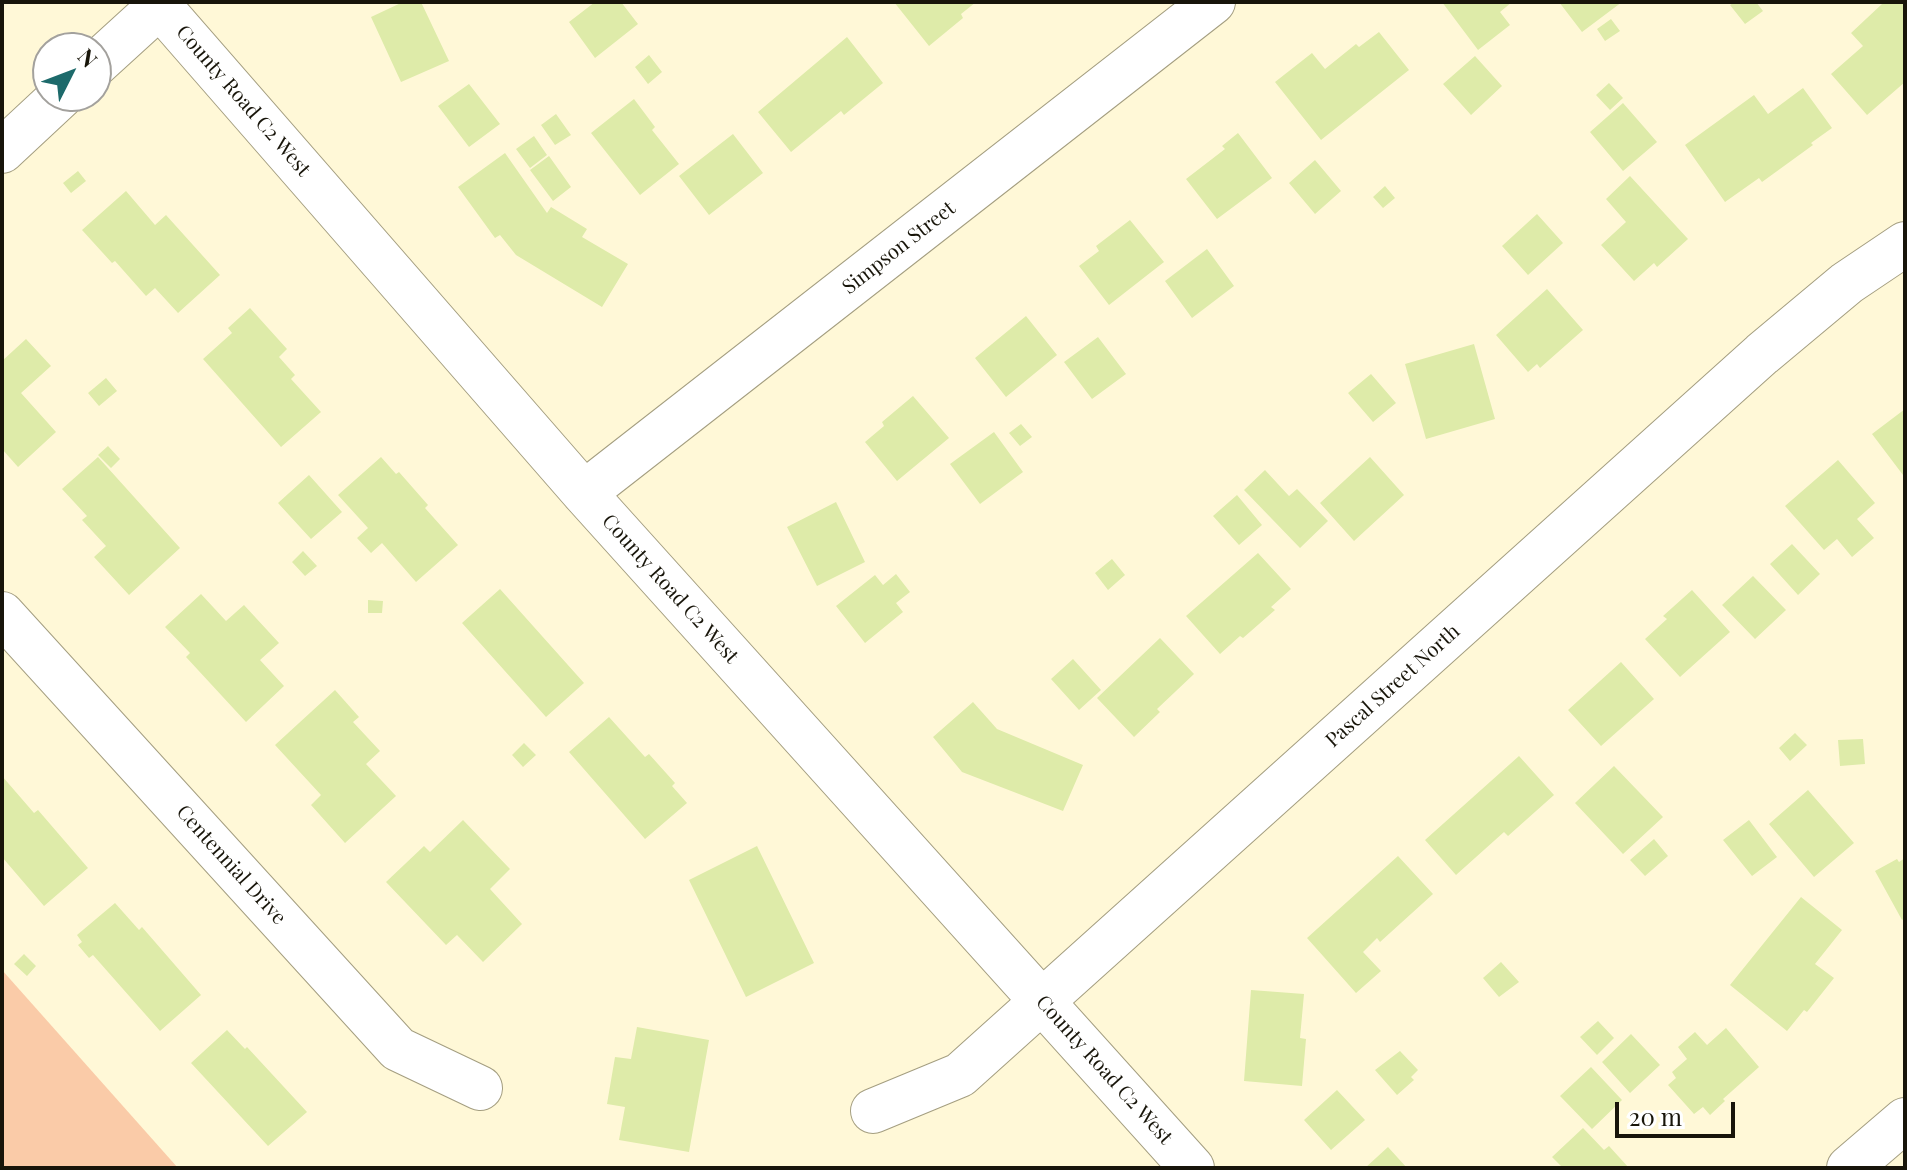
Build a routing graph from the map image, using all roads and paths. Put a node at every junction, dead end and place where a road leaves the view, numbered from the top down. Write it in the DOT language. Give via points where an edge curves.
graph roads {
  1 [pos="1213,2"];
  2 [pos="160,3"];
  3 [pos="112,49"];
  4 [pos="44,112"];
  5 [pos="2,151"];
  6 [pos="1905,244"];
  7 [pos="584,493"];
  8 [pos="2,614"];
  9 [pos="1042,1002"];
  10 [pos="480,1088"];
  11 [pos="873,1111"];
  12 [pos="1905,1120"];
  13 [pos="1192,1168"];
  14 [pos="1849,1168"];
  1 -- 7 [label="street, Simpson Street"];
  2 -- 3 [label="street"];
  2 -- 7 [label="street, County Road C2 West"];
  4 -- 5 [label="street"];
  6 -- 9 [label="street, Pascal Street North" via="1847,283 1762,354"];
  7 -- 9 [label="street, County Road C2 West"];
  8 -- 10 [label="street, Centennial Drive" via="398,1049"];
  9 -- 11 [label="street, Pascal Street North" via="960,1075"];
  9 -- 13 [label="street, County Road C2 West"];
  12 -- 14 [label="street"];
}
